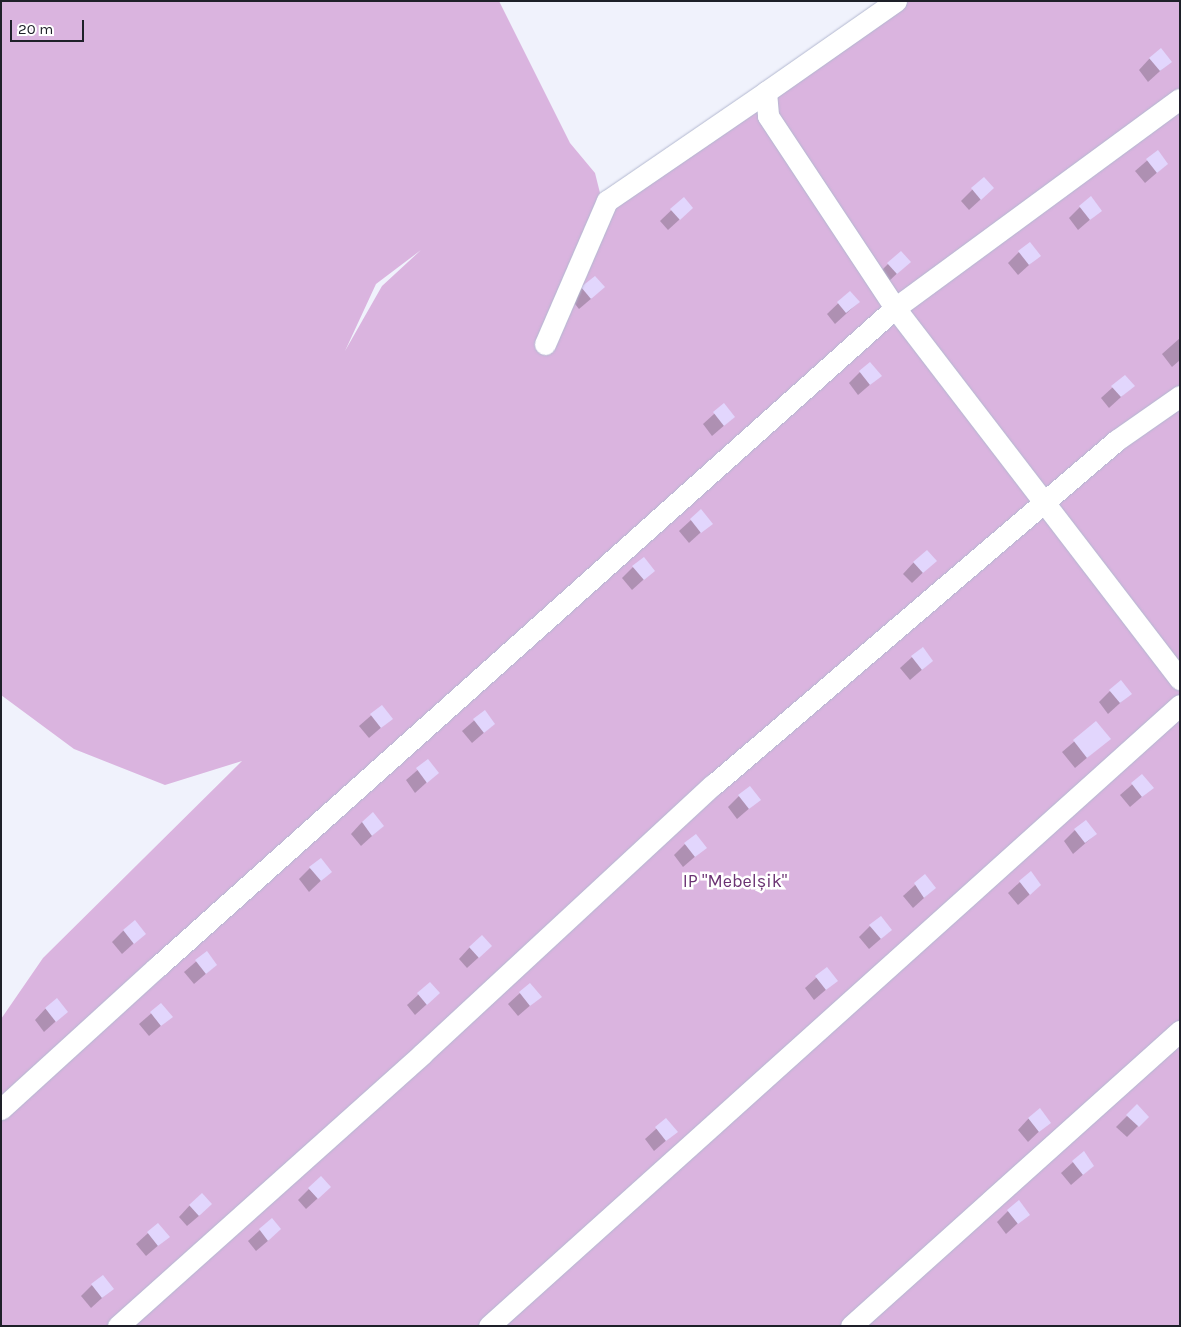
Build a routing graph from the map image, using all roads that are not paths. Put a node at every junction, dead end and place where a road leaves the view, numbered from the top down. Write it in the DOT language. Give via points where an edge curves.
graph roads {
  1 [pos="896,1"];
  2 [pos="766,92"];
  3 [pos="1180,100"];
  4 [pos="895,308"];
  5 [pos="545,344"];
  6 [pos="1180,396"];
  7 [pos="1044,501"];
  8 [pos="1180,679"];
  9 [pos="1180,705"];
  10 [pos="1180,1031"];
  11 [pos="1,1109"];
  12 [pos="118,1326"];
  13 [pos="489,1326"];
  14 [pos="851,1326"];
  1 -- 2 [label="street"];
  2 -- 4 [label="street" via="768,116"];
  2 -- 5 [label="street" via="606,201"];
  3 -- 4 [label="street"];
  4 -- 7 [label="street"];
  4 -- 11 [label="street"];
  6 -- 7 [label="street" via="1117,440"];
  7 -- 8 [label="street"];
  7 -- 12 [label="street" via="713,785 422,1054"];
  9 -- 13 [label="street"];
  10 -- 14 [label="street"];
}
